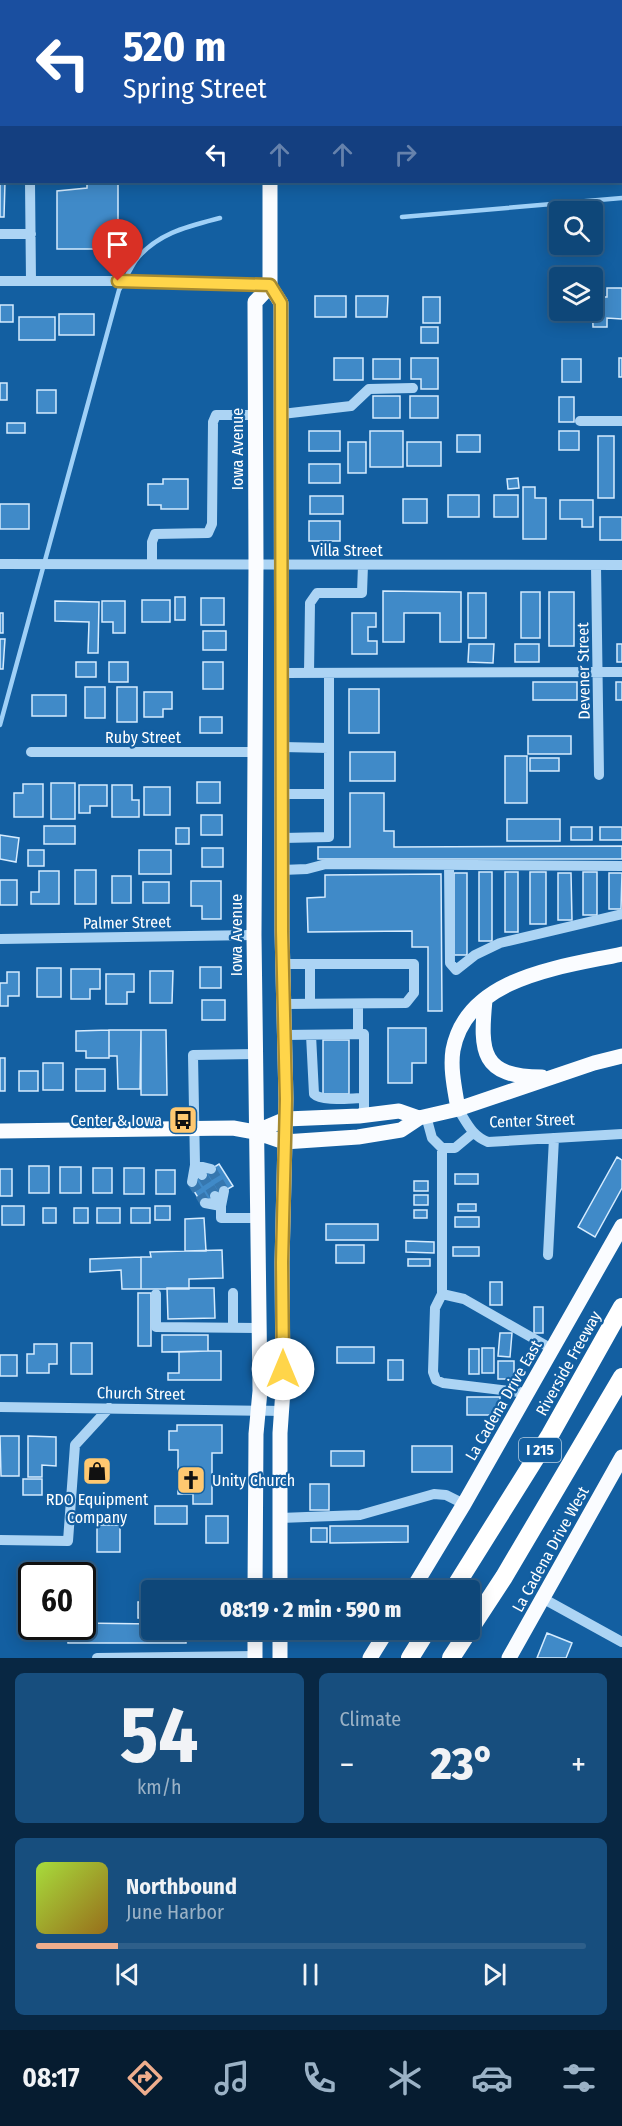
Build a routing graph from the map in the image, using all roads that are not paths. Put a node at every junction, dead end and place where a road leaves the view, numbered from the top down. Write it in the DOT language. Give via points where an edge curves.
graph roads {
  1 [pos="30,183"];
  2 [pos="270,183"];
  3 [pos="0,234"];
  4 [pos="31,234"];
  5 [pos="0,281"];
  6 [pos="31,281"];
  7 [pos="270,285"];
  8 [pos="413,388"];
  9 [pos="282,414"];
  10 [pos="255,415"];
  11 [pos="580,421"];
  12 [pos="622,421"];
  13 [pos="0,564"];
  14 [pos="152,564"];
  15 [pos="256,564"];
  16 [pos="283,564"];
  17 [pos="363,565"];
  18 [pos="622,565"];
  19 [pos="596,566"];
  20 [pos="598,671"];
  21 [pos="309,672"];
  22 [pos="329,672"];
  23 [pos="622,672"];
  24 [pos="283,673"];
  25 [pos="283,747"];
  26 [pos="329,748"];
  27 [pos="31,752"];
  28 [pos="255,752"];
  29 [pos="599,775"];
  30 [pos="283,794"];
  31 [pos="329,794"];
  32 [pos="283,838"];
  33 [pos="449,865"];
  34 [pos="622,866"];
  35 [pos="282,870"];
  36 [pos="622,914"];
  37 [pos="254,935"];
  38 [pos="0,939"];
  39 [pos="622,954"];
  40 [pos="283,964"];
  41 [pos="310,964"];
  42 [pos="485,1000"];
  43 [pos="284,1004"];
  44 [pos="310,1004"];
  45 [pos="358,1004"];
  46 [pos="358,1034"];
  47 [pos="284,1035"];
  48 [pos="311,1035"];
  49 [pos="255,1054"];
  50 [pos="622,1056"];
  51 [pos="553,1077"];
  52 [pos="364,1098"];
  53 [pos="459,1109"];
  54 [pos="364,1115"];
  55 [pos="423,1117"];
  56 [pos="286,1119"];
  57 [pos="194,1129"];
  58 [pos="0,1131"];
  59 [pos="255,1132"];
  60 [pos="473,1133"];
  61 [pos="622,1134"];
  62 [pos="554,1138"];
  63 [pos="284,1143"];
  64 [pos="442,1148"];
  65 [pos="195,1165"];
  66 [pos="207,1172"];
  67 [pos="192,1182"];
  68 [pos="205,1203"];
  69 [pos="257,1218"];
  70 [pos="622,1226"];
  71 [pos="548,1255"];
  72 [pos="234,1293"];
  73 [pos="156,1294"];
  74 [pos="442,1294"];
  75 [pos="622,1307"];
  76 [pos="234,1328"];
  77 [pos="259,1328"];
  78 [pos="552,1349"];
  79 [pos="622,1377"];
  80 [pos="527,1393"];
  81 [pos="0,1407"];
  82 [pos="109,1408"];
  83 [pos="258,1409"];
  84 [pos="282,1411"];
  85 [pos="622,1457"];
  86 [pos="464,1503"];
  87 [pos="280,1518"];
  88 [pos="0,1540"];
  89 [pos="255,1580"];
  90 [pos="280,1580"];
  91 [pos="418,1580"];
  92 [pos="459,1580"];
  93 [pos="544,1599"];
  94 [pos="255,1640"];
  95 [pos="280,1640"];
  96 [pos="381,1640"];
  97 [pos="421,1640"];
  98 [pos="622,1642"];
  99 [pos="255,1657"];
  100 [pos="97,1658"];
  101 [pos="280,1658"];
  102 [pos="370,1658"];
  103 [pos="410,1658"];
  104 [pos="451,1658"];
  105 [pos="509,1658"];
  1 -- 4 [label="street"];
  2 -- 7 [label="main road"];
  3 -- 4 [label="street"];
  4 -- 6 [label="street"];
  5 -- 6 [label="street"];
  6 -- 7 [label="street"];
  7 -- 9 [label="main road" via="281,303"];
  7 -- 10 [label="main road, Iowa Avenue" via="255,302"];
  8 -- 9 [label="street" via="369,389 351,406"];
  9 -- 16 [label="main road"];
  10 -- 14 [label="street" via="216,415 212,524 208,533 155,534"];
  10 -- 15 [label="main road, Iowa Avenue"];
  11 -- 12 [label="street"];
  13 -- 14 [label="street, Villa Street"];
  14 -- 15 [label="street, Villa Street"];
  15 -- 16 [label="street, Villa Street"];
  15 -- 28 [label="main road, Iowa Avenue"];
  16 -- 17 [label="street, Villa Street"];
  16 -- 24 [label="main road"];
  17 -- 19 [label="street, Villa Street"];
  17 -- 21 [label="street" via="362,593 317,594 310,603"];
  18 -- 19 [label="street, Villa Street"];
  19 -- 20 [label="street, Devener Street"];
  20 -- 22 [label="street"];
  20 -- 23 [label="street"];
  20 -- 29 [label="street, Devener Street"];
  21 -- 22 [label="street"];
  21 -- 24 [label="street"];
  22 -- 26 [label="street"];
  24 -- 25 [label="main road"];
  25 -- 26 [label="street"];
  25 -- 30 [label="main road"];
  26 -- 31 [label="street"];
  27 -- 28 [label="street, Ruby Street"];
  28 -- 37 [label="main road, Iowa Avenue"];
  30 -- 31 [label="street"];
  30 -- 32 [label="main road"];
  31 -- 32 [label="street" via="329,837"];
  32 -- 35 [label="main road"];
  33 -- 34 [label="street"];
  33 -- 35 [label="street" via="327,864 307,870"];
  33 -- 36 [label="street" via="450,963 456,970 500,943"];
  35 -- 40 [label="main road"];
  37 -- 38 [label="street, Palmer Street"];
  37 -- 49 [label="main road, Iowa Avenue"];
  39 -- 42 [label="main road" via="518,979"];
  40 -- 41 [label="street"];
  40 -- 43 [label="main road"];
  41 -- 44 [label="street"];
  41 -- 45 [label="street" via="414,964 414,993 406,1003"];
  42 -- 51 [label="main road" via="482,1035 488,1058 509,1074"];
  42 -- 53 [label="main road" via="460,1026 453,1050"];
  43 -- 44 [label="street"];
  43 -- 47 [label="main road"];
  44 -- 45 [label="street"];
  45 -- 46 [label="street"];
  46 -- 48 [label="street"];
  46 -- 52 [label="street" via="364,1034"];
  47 -- 48 [label="street"];
  47 -- 56 [label="main road"];
  48 -- 52 [label="street" via="314,1094 318,1098"];
  49 -- 57 [label="street" via="193,1055"];
  49 -- 59 [label="main road, Iowa Avenue"];
  50 -- 51 [label="main road, Center Street"];
  51 -- 53 [label="main road, Center Street"];
  52 -- 54 [label="street"];
  53 -- 55 [label="main road, Center Street"];
  53 -- 60 [label="street, Center Street"];
  54 -- 55 [label="main road, Center Street" via="399,1111"];
  54 -- 56 [label="main road, Center Street"];
  55 -- 63 [label="main road, Center Street" via="401,1130"];
  55 -- 64 [label="street" via="432,1138"];
  56 -- 59 [label="main road, Center Street"];
  56 -- 63 [label="main road"];
  57 -- 58 [label="main road, Center Street"];
  57 -- 59 [label="main road, Center Street"];
  57 -- 65 [label="street"];
  59 -- 63 [label="main road, Center Street"];
  59 -- 69 [label="main road, Iowa Avenue"];
  60 -- 62 [label="street, Center Street" via="488,1142"];
  60 -- 64 [label="street" via="455,1148"];
  61 -- 62 [label="street, Center Street"];
  62 -- 71 [label="street"];
  63 -- 84 [label="main road"];
  64 -- 74 [label="street"];
  65 -- 66 [label="street"];
  65 -- 67 [label="street"];
  68 -- 69 [label="street" via="220,1198 221,1218"];
  69 -- 77 [label="main road, Iowa Avenue"];
  70 -- 78 [label="main road, La Cadena Drive East"];
  72 -- 76 [label="street"];
  73 -- 76 [label="street" via="156,1327"];
  74 -- 78 [label="street" via="464,1299"];
  74 -- 80 [label="street" via="435,1308 436,1380"];
  75 -- 92 [label="highway, Riverside Freeway / I 215" via="550,1435"];
  76 -- 77 [label="street"];
  77 -- 83 [label="main road, Iowa Avenue"];
  78 -- 80 [label="main road, La Cadena Drive East"];
  79 -- 104 [label="highway, I 215" via="504,1577"];
  80 -- 86 [label="main road, La Cadena Drive East"];
  81 -- 82 [label="street, Church Street"];
  82 -- 83 [label="street, Church Street"];
  82 -- 88 [label="street" via="75,1445 68,1541"];
  83 -- 84 [label="street, Church Street"];
  83 -- 89 [label="main road, Iowa Avenue"];
  84 -- 87 [label="main road"];
  85 -- 93 [label="main road, La Cadena Drive West"];
  86 -- 87 [label="street" via="434,1494 360,1515"];
  86 -- 91 [label="main road, La Cadena Drive East"];
  87 -- 90 [label="main road"];
  93 -- 98 [label="street"];
  93 -- 105 [label="main road, La Cadena Drive West"];
  94 -- 99 [label="main road"];
  95 -- 101 [label="main road"];
  96 -- 102 [label="main road"];
  97 -- 103 [label="highway"];
  99 -- 100 [label="street"];
}
